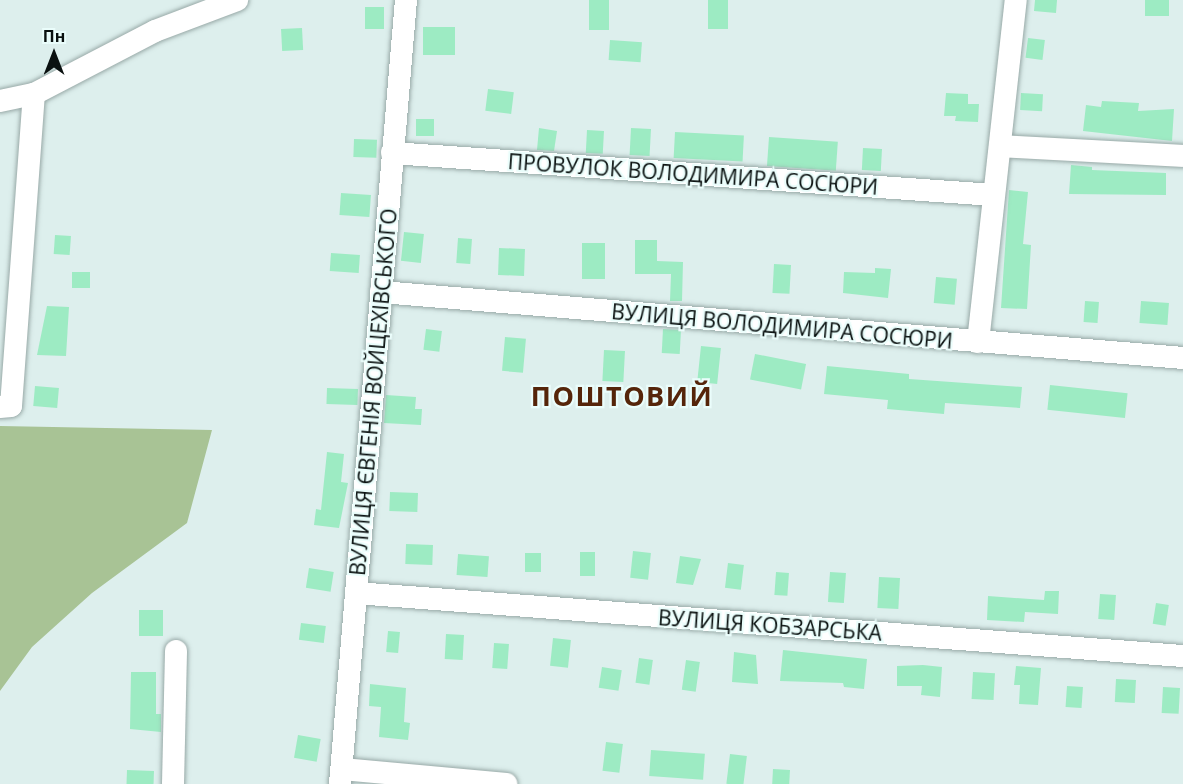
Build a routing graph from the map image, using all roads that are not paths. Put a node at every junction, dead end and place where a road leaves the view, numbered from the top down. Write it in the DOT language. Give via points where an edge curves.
graph roads {
  1 [pos="237,0"];
  2 [pos="406,0"];
  3 [pos="1016,0"];
  4 [pos="34,94"];
  5 [pos="0,101"];
  6 [pos="1000,146"];
  7 [pos="392,153"];
  8 [pos="1183,156"];
  9 [pos="994,195"];
  10 [pos="381,292"];
  11 [pos="978,342"];
  12 [pos="1183,358"];
  13 [pos="0,407"];
  14 [pos="356,593"];
  15 [pos="176,651"];
  16 [pos="1183,656"];
  17 [pos="341,777"];
  18 [pos="173,784"];
  19 [pos="506,784"];
  1 -- 4 [label="street" via="155,31"];
  2 -- 7 [label="street, ВУЛИЦЯ ЄВГЕНІЯ ВОЙЦЕХІВСЬКОГО"];
  3 -- 6 [label="street"];
  4 -- 5 [label="street"];
  4 -- 13 [label="street" via="11,406"];
  6 -- 8 [label="street"];
  6 -- 9 [label="street"];
  7 -- 9 [label="street, ПРОВУЛОК ВОЛОДИМИРА СОСЮРИ"];
  7 -- 10 [label="street, ВУЛИЦЯ ЄВГЕНІЯ ВОЙЦЕХІВСЬКОГО"];
  9 -- 11 [label="street"];
  10 -- 11 [label="street, ВУЛИЦЯ ВОЛОДИМИРА СОСЮРИ"];
  10 -- 14 [label="street, ВУЛИЦЯ ЄВГЕНІЯ ВОЙЦЕХІВСЬКОГО"];
  11 -- 12 [label="street, ВУЛИЦЯ ВОЛОДИМИРА СОСЮРИ"];
  14 -- 16 [label="street, ВУЛИЦЯ КОБЗАРСЬКА"];
  14 -- 17 [label="street, ВУЛИЦЯ ЄВГЕНІЯ ВОЙЦЕХІВСЬКОГО"];
  15 -- 18 [label="street"];
  17 -- 19 [label="street"];
}
